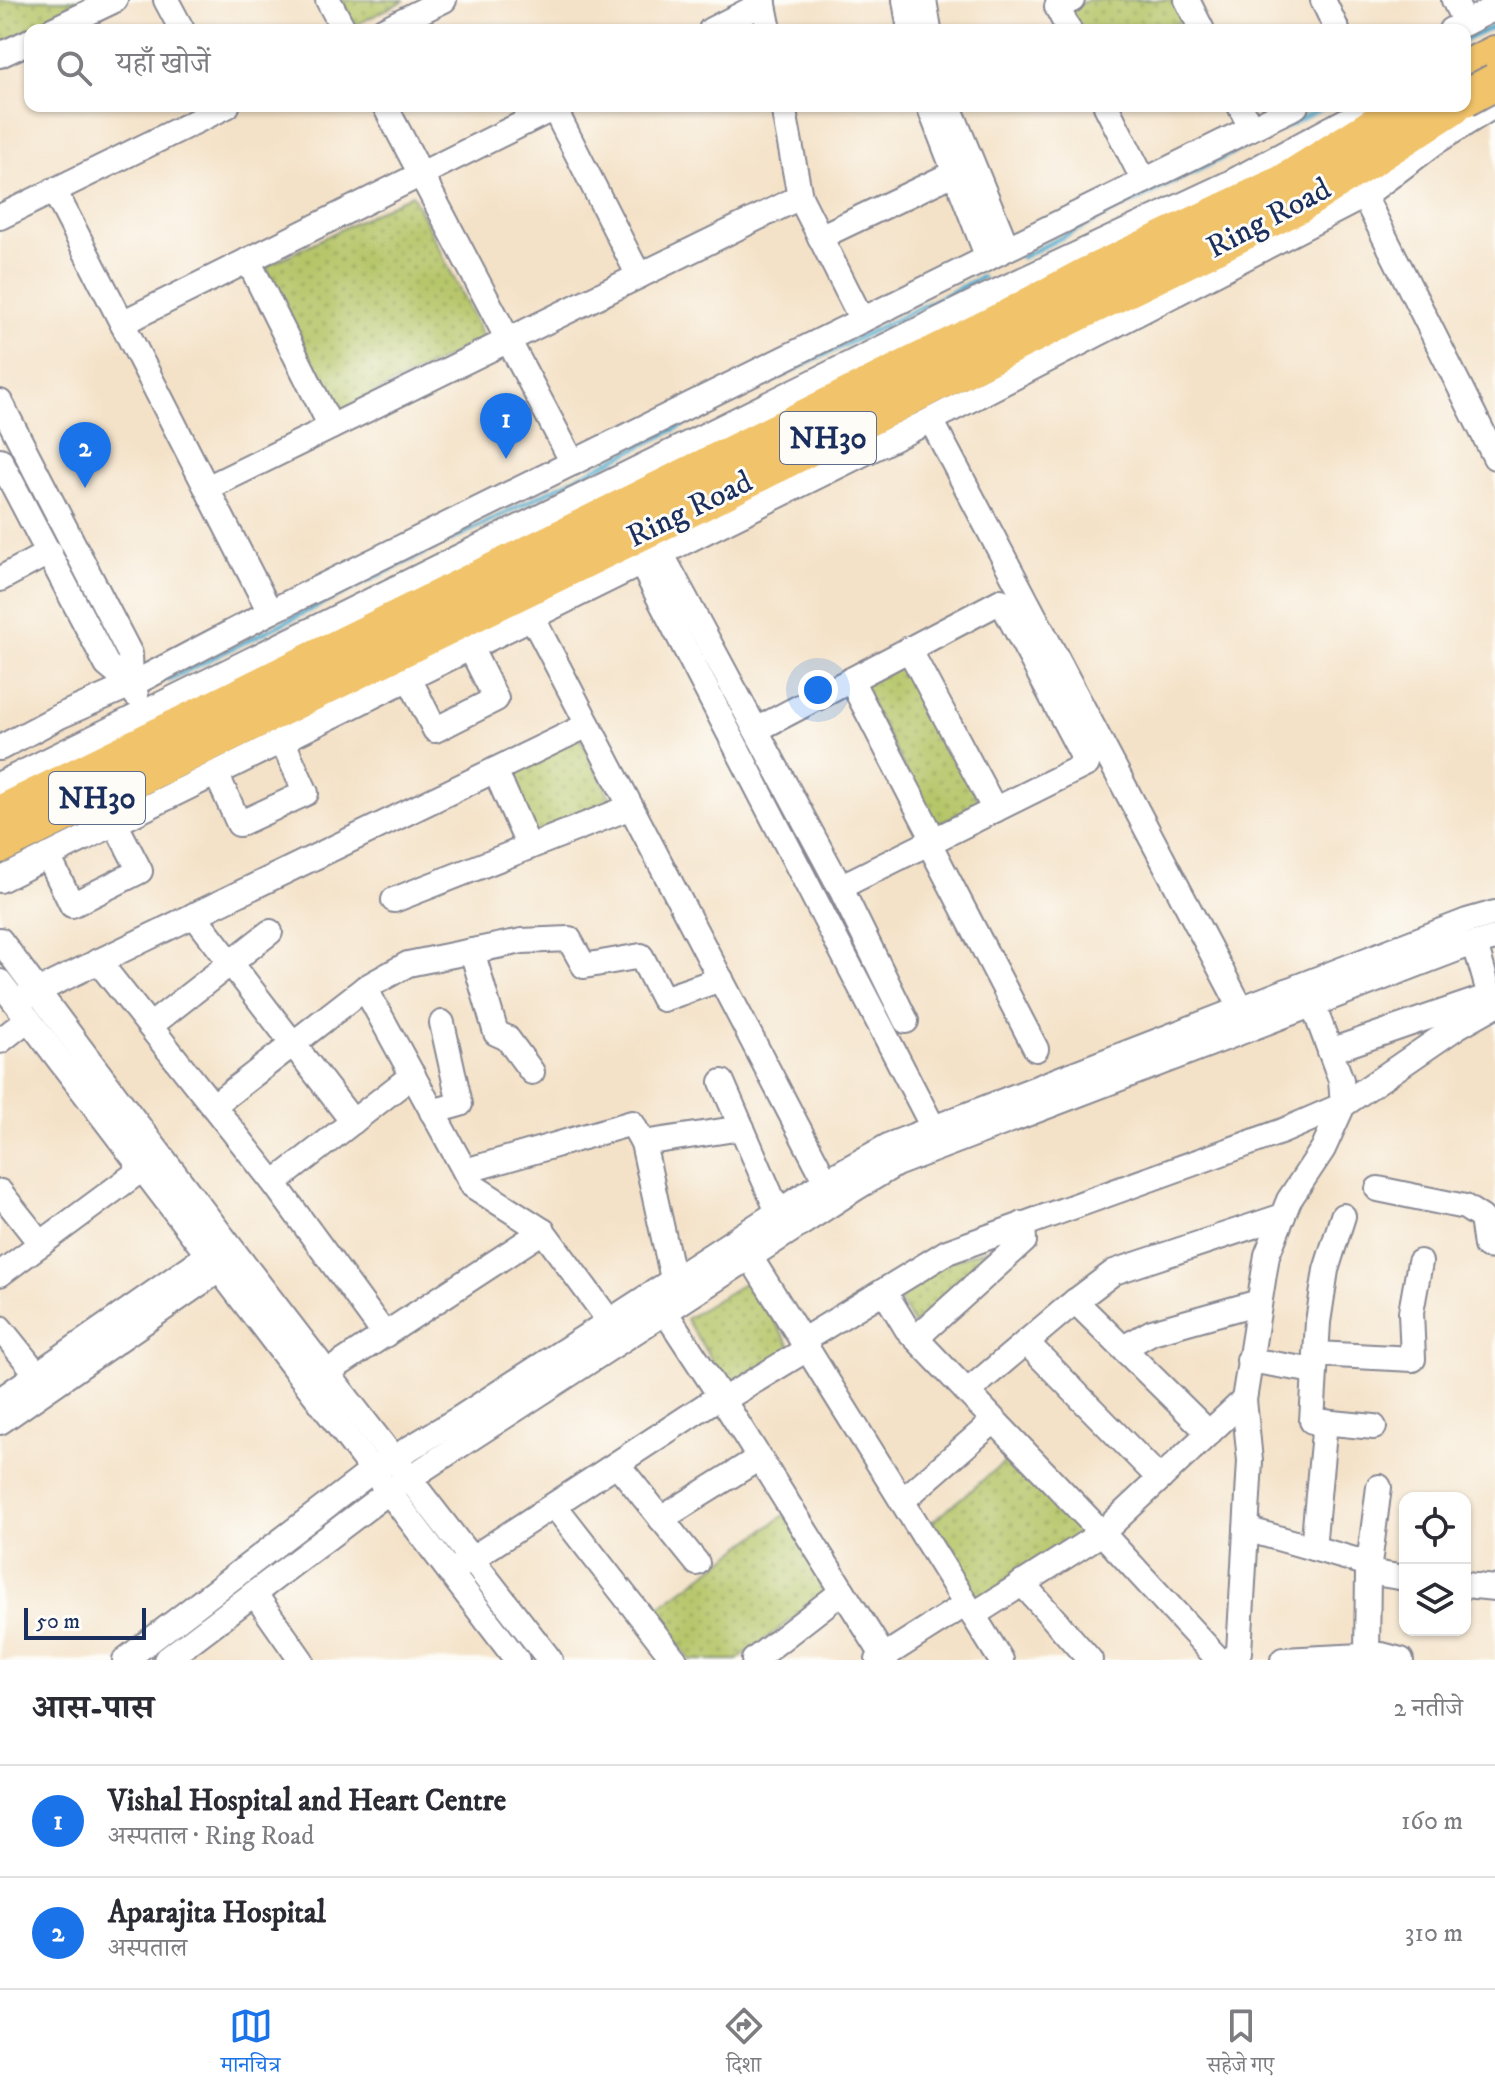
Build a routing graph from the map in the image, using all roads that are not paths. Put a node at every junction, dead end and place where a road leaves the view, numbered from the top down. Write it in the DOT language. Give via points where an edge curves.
graph roads {
  1 [pos="115,0"];
  2 [pos="166,0"];
  3 [pos="328,0"];
  4 [pos="444,0"];
  5 [pos="905,0"];
  6 [pos="924,0"];
  7 [pos="1072,0"];
  8 [pos="1187,0"];
  9 [pos="1454,0"];
  10 [pos="764,2"];
  11 [pos="1328,2"];
  12 [pos="1495,8"];
  13 [pos="65,24"];
  14 [pos="179,24"];
  15 [pos="341,24"];
  16 [pos="395,24"];
  17 [pos="722,24"];
  18 [pos="768,24"];
  19 [pos="909,24"];
  20 [pos="928,24"];
  21 [pos="1066,24"];
  22 [pos="1196,24"];
  23 [pos="1335,24"];
  24 [pos="1458,24"];
  25 [pos="1462,24"];
  26 [pos="1495,39"];
  27 [pos="24,44"];
  28 [pos="1471,52"];
  29 [pos="1495,54"];
  30 [pos="0,55"];
  31 [pos="1471,66"];
  32 [pos="1495,82"];
  33 [pos="1473,106"];
  34 [pos="214,112"];
  35 [pos="388,112"];
  36 [pos="546,112"];
  37 [pos="558,112"];
  38 [pos="784,112"];
  39 [pos="931,112"];
  40 [pos="951,112"];
  41 [pos="1109,112"];
  42 [pos="1243,112"];
  43 [pos="1284,112"];
  44 [pos="1362,112"];
  45 [pos="1395,112"];
  46 [pos="1462,112"];
  47 [pos="1467,112"];
  48 [pos="1251,128"];
  49 [pos="954,173"];
  50 [pos="421,174"];
  51 [pos="1144,181"];
  52 [pos="54,190"];
  53 [pos="1364,196"];
  54 [pos="800,197"];
  55 [pos="0,217"];
  56 [pos="820,237"];
  57 [pos="998,253"];
  58 [pos="248,260"];
  59 [pos="639,276"];
  60 [pos="862,320"];
  61 [pos="122,323"];
  62 [pos="508,340"];
  63 [pos="0,402"];
  64 [pos="931,420"];
  65 [pos="331,427"];
  66 [pos="1495,456"];
  67 [pos="0,460"];
  68 [pos="573,463"];
  69 [pos="207,488"];
  70 [pos="50,552"];
  71 [pos="651,558"];
  72 [pos="0,579"];
  73 [pos="270,612"];
  74 [pos="532,617"];
  75 [pos="470,647"];
  76 [pos="909,649"];
  77 [pos="409,678"];
  78 [pos="851,680"];
  79 [pos="131,685"];
  80 [pos="144,711"];
  81 [pos="588,725"];
  82 [pos="756,730"];
  83 [pos="282,740"];
  84 [pos="0,748"];
  85 [pos="196,750"];
  86 [pos="495,770"];
  87 [pos="0,784"];
  88 [pos="631,807"];
  89 [pos="995,810"];
  90 [pos="0,814"];
  91 [pos="115,823"];
  92 [pos="932,842"];
  93 [pos="0,845"];
  94 [pos="529,847"];
  95 [pos="48,856"];
  96 [pos="0,880"];
  97 [pos="840,887"];
  98 [pos="394,900"];
  99 [pos="1495,913"];
  100 [pos="194,915"];
  101 [pos="270,932"];
  102 [pos="0,940"];
  103 [pos="1485,941"];
  104 [pos="472,951"];
  105 [pos="98,961"];
  106 [pos="230,963"];
  107 [pos="721,979"];
  108 [pos="0,982"];
  109 [pos="365,988"];
  110 [pos="1493,999"];
  111 [pos="27,1004"];
  112 [pos="1313,1005"];
  113 [pos="1246,1018"];
  114 [pos="906,1021"];
  115 [pos="442,1023"];
  116 [pos="150,1026"];
  117 [pos="0,1041"];
  118 [pos="293,1044"];
  119 [pos="1036,1049"];
  120 [pos="1330,1051"];
  121 [pos="532,1072"];
  122 [pos="413,1075"];
  123 [pos="722,1082"];
  124 [pos="1343,1105"];
  125 [pos="213,1106"];
  126 [pos="432,1112"];
  127 [pos="353,1122"];
  128 [pos="742,1128"];
  129 [pos="939,1137"];
  130 [pos="643,1143"];
  131 [pos="142,1169"];
  132 [pos="465,1171"];
  133 [pos="274,1183"];
  134 [pos="1378,1189"];
  135 [pos="831,1191"];
  136 [pos="0,1192"];
  137 [pos="778,1212"];
  138 [pos="1283,1216"];
  139 [pos="1343,1216"];
  140 [pos="1023,1224"];
  141 [pos="543,1231"];
  142 [pos="41,1244"];
  143 [pos="744,1247"];
  144 [pos="1495,1247"];
  145 [pos="1420,1262"];
  146 [pos="213,1263"];
  147 [pos="0,1274"];
  148 [pos="884,1291"];
  149 [pos="664,1295"];
  150 [pos="1075,1301"];
  151 [pos="1259,1302"];
  152 [pos="0,1328"];
  153 [pos="616,1330"];
  154 [pos="385,1335"];
  155 [pos="916,1338"];
  156 [pos="1026,1342"];
  157 [pos="804,1345"];
  158 [pos="1123,1348"];
  159 [pos="0,1351"];
  160 [pos="1249,1360"];
  161 [pos="1316,1362"];
  162 [pos="317,1380"];
  163 [pos="35,1383"];
  164 [pos="967,1392"];
  165 [pos="722,1398"];
  166 [pos="0,1400"];
  167 [pos="1244,1400"];
  168 [pos="994,1421"];
  169 [pos="0,1422"];
  170 [pos="1325,1422"];
  171 [pos="1374,1427"];
  172 [pos="1209,1433"];
  173 [pos="393,1458"];
  174 [pos="759,1458"];
  175 [pos="617,1464"];
  176 [pos="372,1471"];
  177 [pos="409,1479"];
  178 [pos="1160,1479"];
  179 [pos="1379,1487"];
  180 [pos="388,1492"];
  181 [pos="902,1501"];
  182 [pos="554,1505"];
  183 [pos="661,1519"];
  184 [pos="1246,1529"];
  185 [pos="1102,1533"];
  186 [pos="1313,1548"];
  187 [pos="471,1559"];
  188 [pos="697,1563"];
  189 [pos="1368,1568"];
  190 [pos="450,1572"];
  191 [pos="1399,1576"];
  192 [pos="1022,1583"];
  193 [pos="1471,1586"];
  194 [pos="1495,1588"];
  195 [pos="843,1591"];
  196 [pos="254,1593"];
  197 [pos="970,1609"];
  198 [pos="1367,1656"];
  199 [pos="882,1659"];
  200 [pos="125,1660"];
  201 [pos="166,1660"];
  202 [pos="301,1660"];
  203 [pos="517,1660"];
  204 [pos="550,1660"];
  205 [pos="675,1660"];
  206 [pos="754,1660"];
  207 [pos="1001,1660"];
  208 [pos="1090,1660"];
  209 [pos="1219,1660"];
  210 [pos="1230,1660"];
  211 [pos="1283,1660"];
  212 [pos="1401,1660"];
  1 -- 13 [label="street"];
  2 -- 14 [label="street"];
  3 -- 15 [label="street"];
  4 -- 16 [label="street"];
  5 -- 19 [label="street"];
  6 -- 20 [label="street"];
  7 -- 21 [label="street" via="1057,7"];
  8 -- 22 [label="street"];
  9 -- 24 [label="street"];
  10 -- 17 [label="street"];
  10 -- 18 [label="street"];
  11 -- 23 [label="street"];
  12 -- 25 [label="street"];
  26 -- 28 [label="street"];
  27 -- 30 [label="street"];
  29 -- 31 [label="highway"];
  32 -- 33 [label="highway, Ring Road / NH30, bridge"];
  34 -- 52 [label="street"];
  35 -- 50 [label="street"];
  36 -- 50 [label="street"];
  37 -- 59 [label="street"];
  38 -- 54 [label="street"];
  39 -- 49 [label="street"];
  40 -- 57 [label="street"];
  41 -- 51 [label="street"];
  42 -- 48 [label="street"];
  43 -- 48 [label="street"];
  44 -- 80 [label="street" via="1228,184 975,302"];
  45 -- 85 [label="highway, Ring Road / NH30" via="1283,183 1085,276"];
  46 -- 85 [label="highway, Ring Road / NH30" via="1299,205"];
  47 -- 53 [label="street"];
  48 -- 51 [label="street"];
  49 -- 56 [label="street"];
  49 -- 57 [label="street"];
  50 -- 58 [label="street"];
  50 -- 62 [label="street"];
  51 -- 57 [label="street"];
  52 -- 55 [label="street"];
  52 -- 61 [label="street"];
  53 -- 64 [label="street"];
  53 -- 66 [label="street"];
  54 -- 56 [label="street"];
  54 -- 59 [label="street"];
  56 -- 60 [label="street"];
  57 -- 60 [label="street"];
  58 -- 61 [label="street"];
  58 -- 65 [label="street"];
  59 -- 62 [label="street"];
  60 -- 68 [label="street"];
  61 -- 69 [label="street"];
  62 -- 65 [label="street"];
  62 -- 68 [label="street"];
  63 -- 79 [label="street" via="130,654"];
  64 -- 71 [label="street"];
  64 -- 113 [label="street"];
  65 -- 69 [label="street"];
  67 -- 70 [label="street"];
  68 -- 73 [label="street"];
  69 -- 73 [label="street"];
  70 -- 72 [label="street"];
  70 -- 79 [label="street" via="107,665"];
  71 -- 74 [label="street"];
  71 -- 82 [label="street"];
  71 -- 129 [label="street"];
  73 -- 79 [label="street"];
  74 -- 75 [label="street"];
  74 -- 81 [label="street"];
  75 -- 77 [label="street"];
  75 -- 77 [label="street" via="496,699 435,730"];
  76 -- 78 [label="street"];
  76 -- 89 [label="street"];
  76 -- 89 [label="street" via="1001,601 1087,764"];
  77 -- 83 [label="street"];
  78 -- 82 [label="street"];
  78 -- 92 [label="street"];
  79 -- 80 [label="street"];
  79 -- 84 [label="street"];
  80 -- 87 [label="street"];
  81 -- 86 [label="street"];
  81 -- 88 [label="street"];
  82 -- 97 [label="street"];
  83 -- 85 [label="street"];
  83 -- 85 [label="street" via="306,793 239,824"];
  85 -- 90 [label="highway, Ring Road / NH30"];
  85 -- 91 [label="street"];
  85 -- 93 [label="highway, Ring Road / NH30"];
  86 -- 94 [label="street"];
  86 -- 100 [label="street"];
  88 -- 94 [label="street"];
  88 -- 107 [label="street"];
  89 -- 92 [label="street"];
  91 -- 95 [label="street"];
  91 -- 95 [label="street" via="140,871 99,892 72,905"];
  92 -- 97 [label="street"];
  92 -- 119 [label="street"];
  94 -- 98 [label="street"];
  95 -- 96 [label="street"];
  97 -- 114 [label="street"];
  99 -- 113 [label="street"];
  100 -- 105 [label="street"];
  100 -- 106 [label="street"];
  101 -- 106 [label="street"];
  102 -- 111 [label="street"];
  103 -- 110 [label="street"];
  103 -- 112 [label="street"];
  104 -- 107 [label="street" via="569,939 584,966 641,956 663,999"];
  104 -- 109 [label="street" via="408,964"];
  104 -- 121 [label="street" via="496,1033 507,1038"];
  105 -- 111 [label="street"];
  105 -- 116 [label="street"];
  106 -- 116 [label="street"];
  106 -- 118 [label="street"];
  107 -- 135 [label="street"];
  108 -- 111 [label="street"];
  109 -- 118 [label="street"];
  109 -- 122 [label="street"];
  110 -- 120 [label="street"];
  110 -- 124 [label="street"];
  111 -- 117 [label="street"];
  111 -- 131 [label="street"];
  111 -- 162 [label="street" via="83,1054"];
  112 -- 113 [label="street"];
  112 -- 120 [label="street"];
  113 -- 129 [label="street"];
  115 -- 126 [label="street" via="460,1104"];
  116 -- 125 [label="street"];
  118 -- 125 [label="street"];
  118 -- 127 [label="street"];
  120 -- 124 [label="street"];
  122 -- 126 [label="street"];
  122 -- 127 [label="street"];
  123 -- 128 [label="street"];
  124 -- 138 [label="street"];
  124 -- 140 [label="street"];
  125 -- 133 [label="street"];
  126 -- 132 [label="street"];
  127 -- 133 [label="street"];
  128 -- 130 [label="street"];
  128 -- 137 [label="street"];
  129 -- 135 [label="street" via="896,1164"];
  130 -- 132 [label="street" via="632,1123"];
  130 -- 149 [label="street"];
  131 -- 142 [label="street"];
  131 -- 146 [label="street"];
  132 -- 141 [label="street" via="473,1186"];
  133 -- 154 [label="street"];
  134 -- 144 [label="street" via="1465,1207 1482,1218 1486,1246"];
  135 -- 137 [label="street"];
  135 -- 143 [label="street"];
  136 -- 142 [label="street"];
  137 -- 143 [label="street"];
  138 -- 150 [label="street" via="1114,1272"];
  138 -- 151 [label="street" via="1267,1255"];
  139 -- 161 [label="street" via="1326,1270"];
  140 -- 148 [label="street" via="947,1252"];
  140 -- 155 [label="street" via="1024,1241"];
  141 -- 153 [label="street"];
  141 -- 154 [label="street"];
  142 -- 147 [label="street"];
  143 -- 149 [label="street"];
  143 -- 149 [label="street"];
  143 -- 157 [label="street"];
  145 -- 161 [label="street" via="1411,1312 1413,1359"];
  146 -- 162 [label="street"];
  146 -- 163 [label="street"];
  148 -- 155 [label="street"];
  148 -- 157 [label="street"];
  149 -- 153 [label="street"];
  149 -- 165 [label="street"];
  150 -- 156 [label="street"];
  150 -- 158 [label="street"];
  151 -- 158 [label="street" via="1152,1332"];
  151 -- 160 [label="street"];
  152 -- 163 [label="street"];
  153 -- 173 [label="street"];
  153 -- 177 [label="street"];
  154 -- 162 [label="street"];
  155 -- 164 [label="street"];
  156 -- 164 [label="street"];
  156 -- 178 [label="street"];
  157 -- 165 [label="street"];
  157 -- 181 [label="street"];
  158 -- 172 [label="street"];
  159 -- 163 [label="street"];
  160 -- 161 [label="street"];
  160 -- 167 [label="street"];
  161 -- 170 [label="street" via="1312,1421"];
  162 -- 173 [label="street"];
  162 -- 176 [label="street"];
  163 -- 166 [label="street"];
  163 -- 169 [label="street"];
  164 -- 168 [label="street"];
  165 -- 174 [label="street"];
  165 -- 175 [label="street"];
  167 -- 172 [label="street"];
  167 -- 184 [label="street" via="1250,1461"];
  168 -- 181 [label="street"];
  168 -- 185 [label="street"];
  170 -- 171 [label="street"];
  170 -- 186 [label="street"];
  172 -- 178 [label="street"];
  173 -- 176 [label="street"];
  173 -- 177 [label="street"];
  174 -- 183 [label="street"];
  174 -- 195 [label="street"];
  175 -- 182 [label="street"];
  175 -- 183 [label="street"];
  176 -- 180 [label="street"];
  176 -- 200 [label="street"];
  177 -- 180 [label="street"];
  177 -- 187 [label="street"];
  178 -- 185 [label="street"];
  179 -- 189 [label="street"];
  180 -- 190 [label="street"];
  180 -- 196 [label="street"];
  181 -- 197 [label="street"];
  182 -- 187 [label="street"];
  182 -- 205 [label="street"];
  183 -- 188 [label="street"];
  184 -- 186 [label="street"];
  184 -- 210 [label="street" via="1239,1652"];
  185 -- 192 [label="street"];
  185 -- 209 [label="street"];
  186 -- 189 [label="street"];
  187 -- 190 [label="street"];
  187 -- 204 [label="street"];
  189 -- 191 [label="street"];
  189 -- 198 [label="street"];
  190 -- 203 [label="street"];
  192 -- 197 [label="street"];
  192 -- 208 [label="street"];
  193 -- 194 [label="street"];
  195 -- 199 [label="street"];
  195 -- 206 [label="street"];
  196 -- 201 [label="street"];
  196 -- 202 [label="street"];
  197 -- 199 [label="street"];
  197 -- 207 [label="street"];
  198 -- 211 [label="street"];
  198 -- 212 [label="street"];
}
